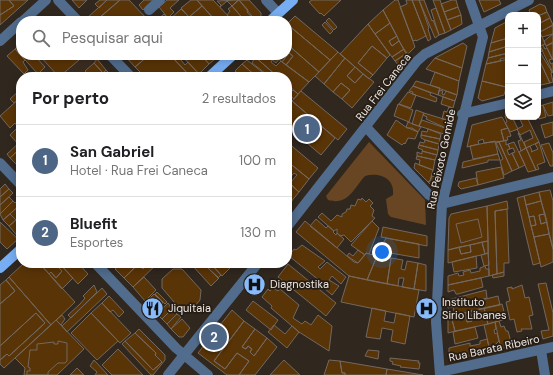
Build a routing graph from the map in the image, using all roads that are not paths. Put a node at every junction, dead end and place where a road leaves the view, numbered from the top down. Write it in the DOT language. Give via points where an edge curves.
graph roads {
  1 [pos="46,0"];
  2 [pos="58,0"];
  3 [pos="160,0"];
  4 [pos="266,0"];
  5 [pos="294,0"];
  6 [pos="470,0"];
  7 [pos="529,0"];
  8 [pos="149,10"];
  9 [pos="278,13"];
  10 [pos="29,16"];
  11 [pos="73,16"];
  12 [pos="275,16"];
  13 [pos="480,26"];
  14 [pos="16,27"];
  15 [pos="0,41"];
  16 [pos="115,60"];
  17 [pos="228,60"];
  18 [pos="126,72"];
  19 [pos="214,72"];
  20 [pos="553,91"];
  21 [pos="541,94"];
  22 [pos="505,103"];
  23 [pos="462,114"];
  24 [pos="366,127"];
  25 [pos="0,163"];
  26 [pos="553,176"];
  27 [pos="16,180"];
  28 [pos="442,204"];
  29 [pos="292,221"];
  30 [pos="16,254"];
  31 [pos="0,268"];
  32 [pos="100,268"];
  33 [pos="254,268"];
  34 [pos="553,347"];
  35 [pos="541,350"];
  36 [pos="184,356"];
  37 [pos="547,370"];
  38 [pos="440,373"];
  39 [pos="168,375"];
  40 [pos="208,375"];
  1 -- 10 [label="street"];
  2 -- 11 [label="street"];
  3 -- 8 [label="street"];
  4 -- 9 [label="street"];
  5 -- 9 [label="main road"];
  6 -- 13 [label="street, Rua Peixoto Gomide"];
  7 -- 13 [label="street, Rua Frei Caneca"];
  9 -- 12 [label="main road"];
  13 -- 23 [label="street, Rua Peixoto Gomide" via="483,37"];
  13 -- 24 [label="street, Rua Frei Caneca" via="425,54 417,61"];
  14 -- 15 [label="street"];
  16 -- 18 [label="street"];
  17 -- 19 [label="main road"];
  20 -- 21 [label="street"];
  22 -- 23 [label="street"];
  23 -- 28 [label="street, Rua Peixoto Gomide"];
  24 -- 28 [label="street" via="429,195"];
  24 -- 29 [label="street, Rua Frei Caneca"];
  25 -- 27 [label="street"];
  26 -- 28 [label="street"];
  28 -- 38 [label="street, Rua Peixoto Gomide" via="436,322"];
  30 -- 31 [label="main road"];
  32 -- 36 [label="street"];
  33 -- 36 [label="street"];
  34 -- 35 [label="street, Rua Barata Ribeiro"];
  35 -- 37 [label="street"];
  35 -- 38 [label="street, Rua Barata Ribeiro"];
  36 -- 39 [label="street"];
  36 -- 40 [label="street"];
}
